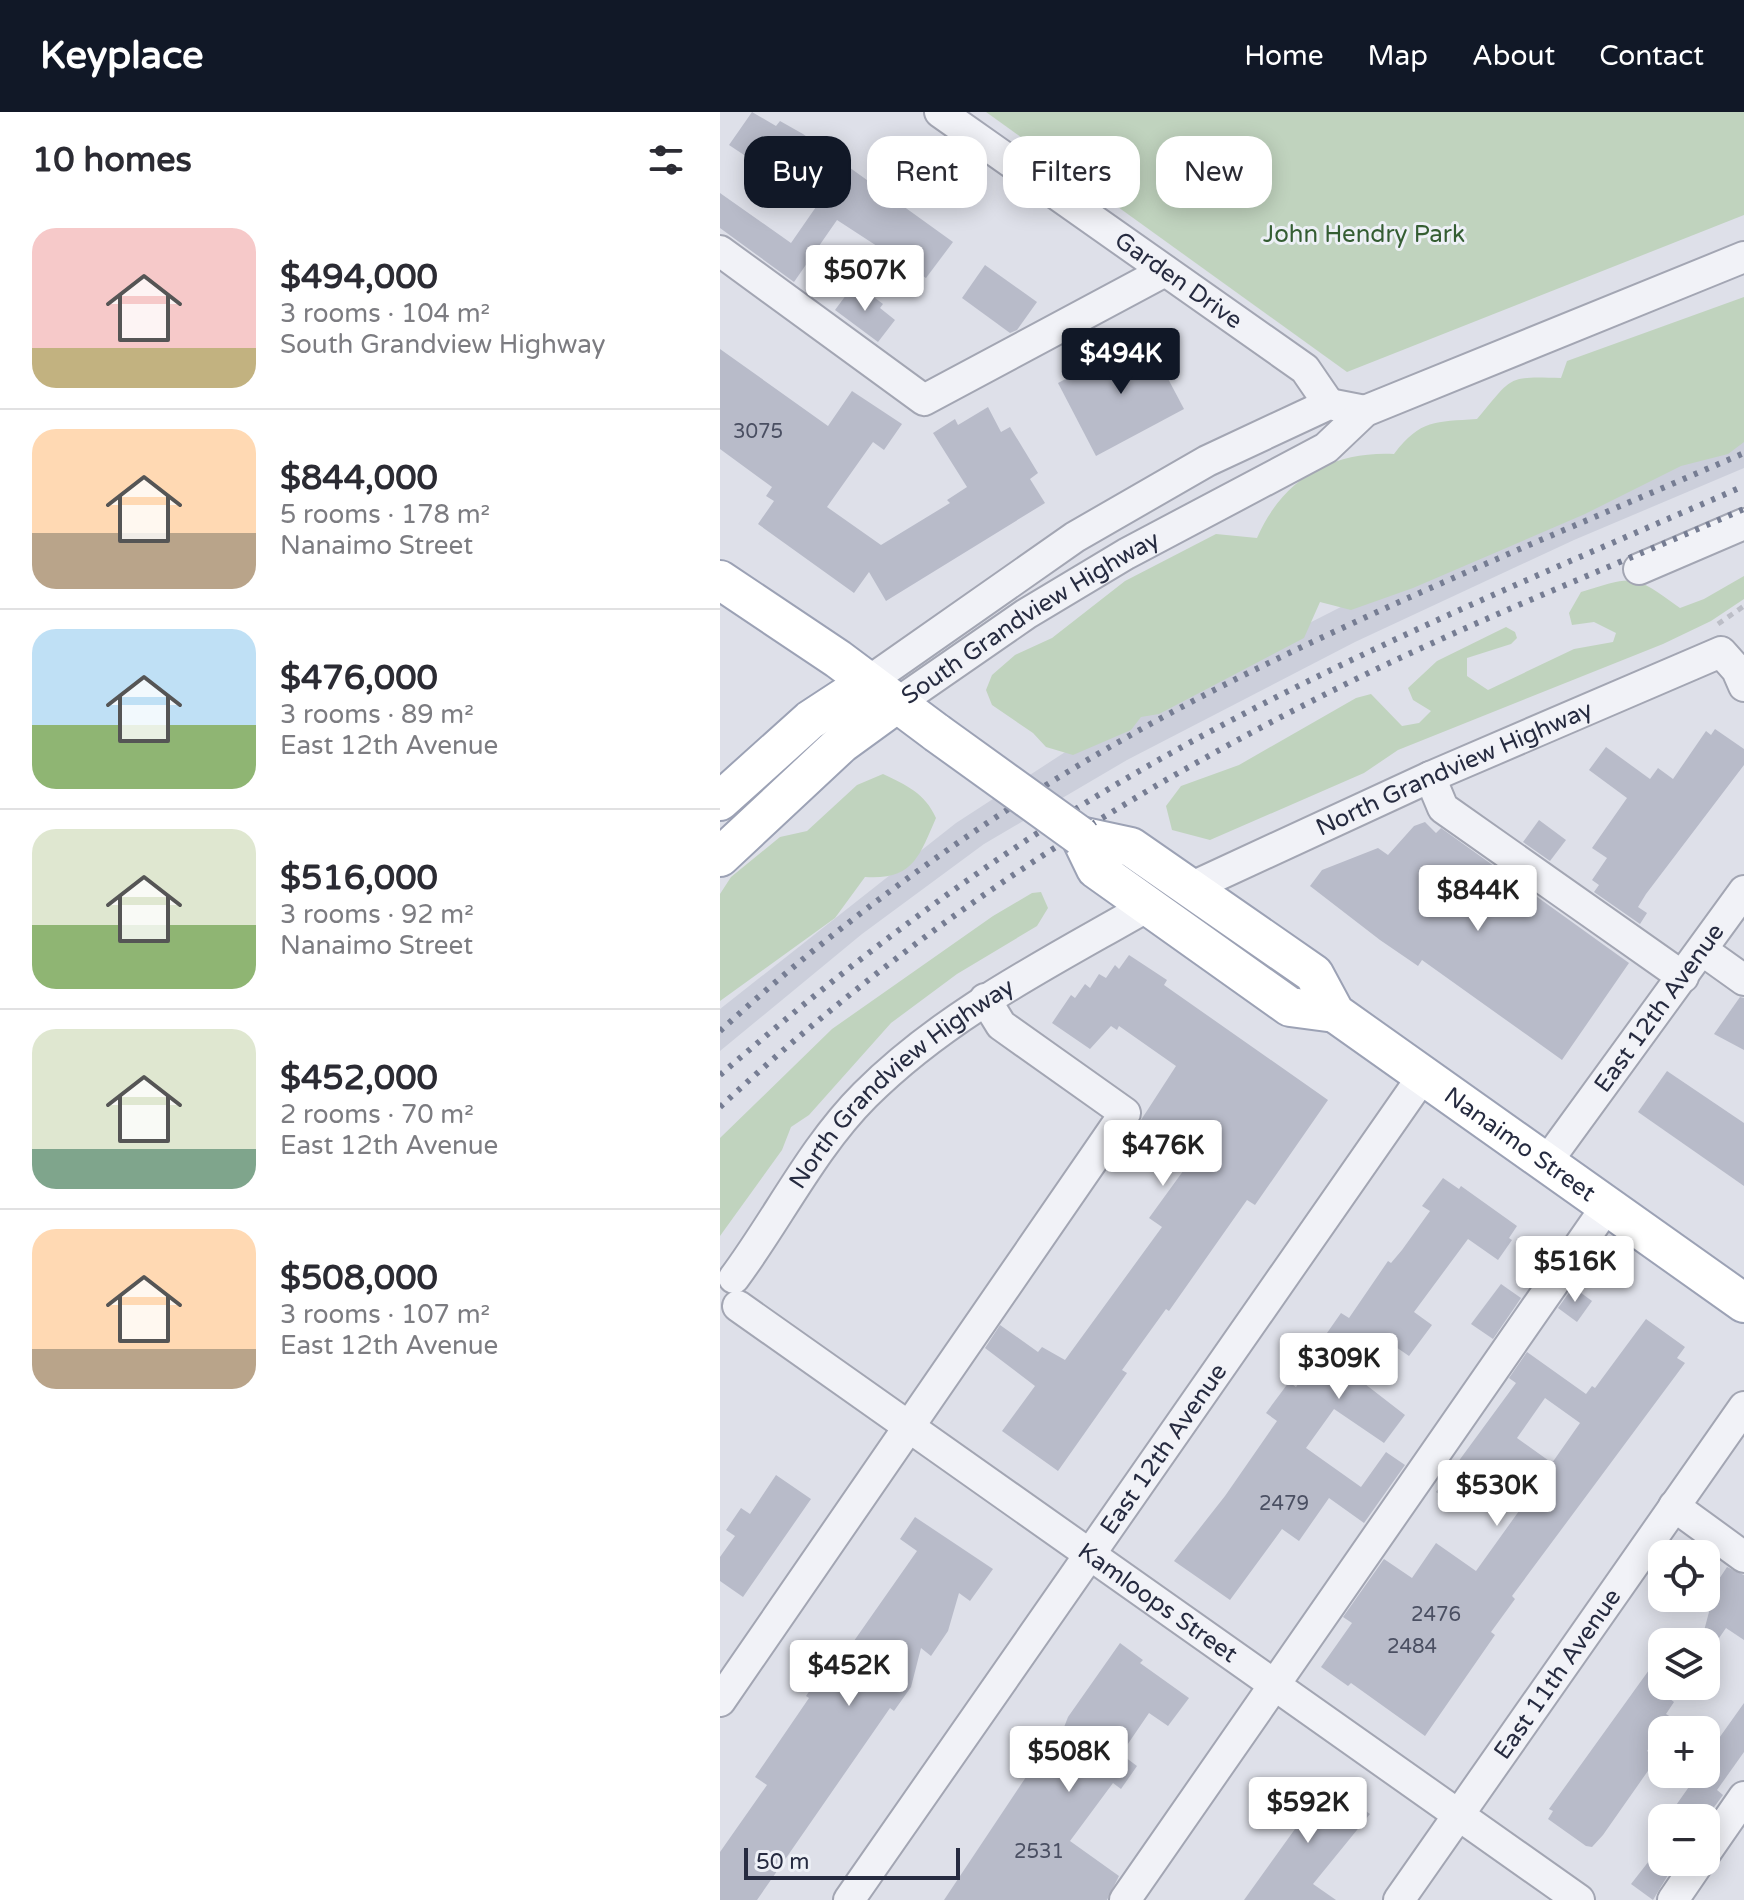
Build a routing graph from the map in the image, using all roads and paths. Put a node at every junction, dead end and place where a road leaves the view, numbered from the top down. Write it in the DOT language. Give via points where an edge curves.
graph roads {
  1 [pos="940,112"];
  2 [pos="720,251"];
  3 [pos="1744,257"];
  4 [pos="1165,271"];
  5 [pos="1329,404"];
  6 [pos="1365,411"];
  7 [pos="1744,524"];
  8 [pos="1639,569"];
  9 [pos="720,580"];
  10 [pos="1744,686"];
  11 [pos="882,693"];
  12 [pos="1430,777"];
  13 [pos="720,801"];
  14 [pos="1088,852"];
  15 [pos="720,857"];
  16 [pos="1190,888"];
  17 [pos="1744,891"];
  18 [pos="1148,906"];
  19 [pos="1702,950"];
  20 [pos="1683,977"];
  21 [pos="1744,980"];
  22 [pos="985,999"];
  23 [pos="1335,1013"];
  24 [pos="1423,1076"];
  25 [pos="1546,1163"];
  26 [pos="1607,1206"];
  27 [pos="728,1293"];
  28 [pos="1744,1303"];
  29 [pos="1744,1407"];
  30 [pos="911,1428"];
  31 [pos="1674,1506"];
  32 [pos="1089,1557"];
  33 [pos="1744,1557"];
  34 [pos="1273,1684"];
  35 [pos="720,1701"];
  36 [pos="1744,1797"];
  37 [pos="1459,1815"];
  38 [pos="1720,1832"];
  39 [pos="1689,1876"];
  40 [pos="849,1900"];
  41 [pos="1125,1900"];
  42 [pos="1399,1900"];
  43 [pos="1579,1900"];
  44 [pos="1673,1900"];
  1 -- 4 [label="street, Garden Drive"];
  2 -- 4 [label="street" via="924,400"];
  3 -- 6 [label="street, South Grandview Highway"];
  4 -- 5 [label="street, Garden Drive" via="1305,369"];
  5 -- 6 [label="street"];
  5 -- 11 [label="street, South Grandview Highway" via="1207,461 1075,537"];
  6 -- 11 [label="street, South Grandview Highway" via="1326,448"];
  7 -- 8 [label="street"];
  9 -- 11 [label="main road, Nanaimo Street"];
  10 -- 12 [label="street, North Grandview Highway" via="1721,652"];
  11 -- 13 [label="main road, South Grandview Highway" via="810,720"];
  11 -- 14 [label="main road, Nanaimo Street, bridge"];
  11 -- 15 [label="main road, South Grandview Highway" via="841,744"];
  12 -- 16 [label="street, North Grandview Highway"];
  12 -- 20 [label="street" via="1443,808"];
  14 -- 16 [label="main road, Nanaimo Street" via="1131,847"];
  14 -- 18 [label="main road, Nanaimo Street"];
  16 -- 23 [label="main road, Nanaimo Street" via="1314,974"];
  17 -- 19 [label="street, East 12th Avenue"];
  18 -- 22 [label="street, North Grandview Highway"];
  18 -- 23 [label="main road, Nanaimo Street" via="1290,1007"];
  19 -- 20 [label="street, East 12th Avenue"];
  19 -- 21 [label="street"];
  20 -- 25 [label="street, East 12th Avenue"];
  22 -- 27 [label="street, North Grandview Highway" via="915,1049 863,1097 817,1156"];
  22 -- 30 [label="street" via="1001,1025 1125,1113"];
  23 -- 24 [label="main road, Nanaimo Street"];
  24 -- 25 [label="main road, Nanaimo Street"];
  24 -- 32 [label="street, East 12th Avenue"];
  25 -- 26 [label="main road, Nanaimo Street"];
  26 -- 28 [label="main road, Nanaimo Street"];
  26 -- 34 [label="street"];
  27 -- 30 [label="street, Kamloops Street"];
  29 -- 31 [label="street, East 11th Avenue"];
  30 -- 32 [label="street, Kamloops Street"];
  30 -- 35 [label="street"];
  31 -- 33 [label="street"];
  31 -- 37 [label="street, East 11th Avenue"];
  32 -- 34 [label="street, Kamloops Street"];
  32 -- 40 [label="street, East 12th Avenue"];
  34 -- 37 [label="street, Kamloops Street"];
  34 -- 41 [label="street"];
  36 -- 38 [label="street"];
  37 -- 42 [label="street, East 11th Avenue"];
  37 -- 43 [label="street, Kamloops Street"];
  39 -- 44 [label="street"];
}
